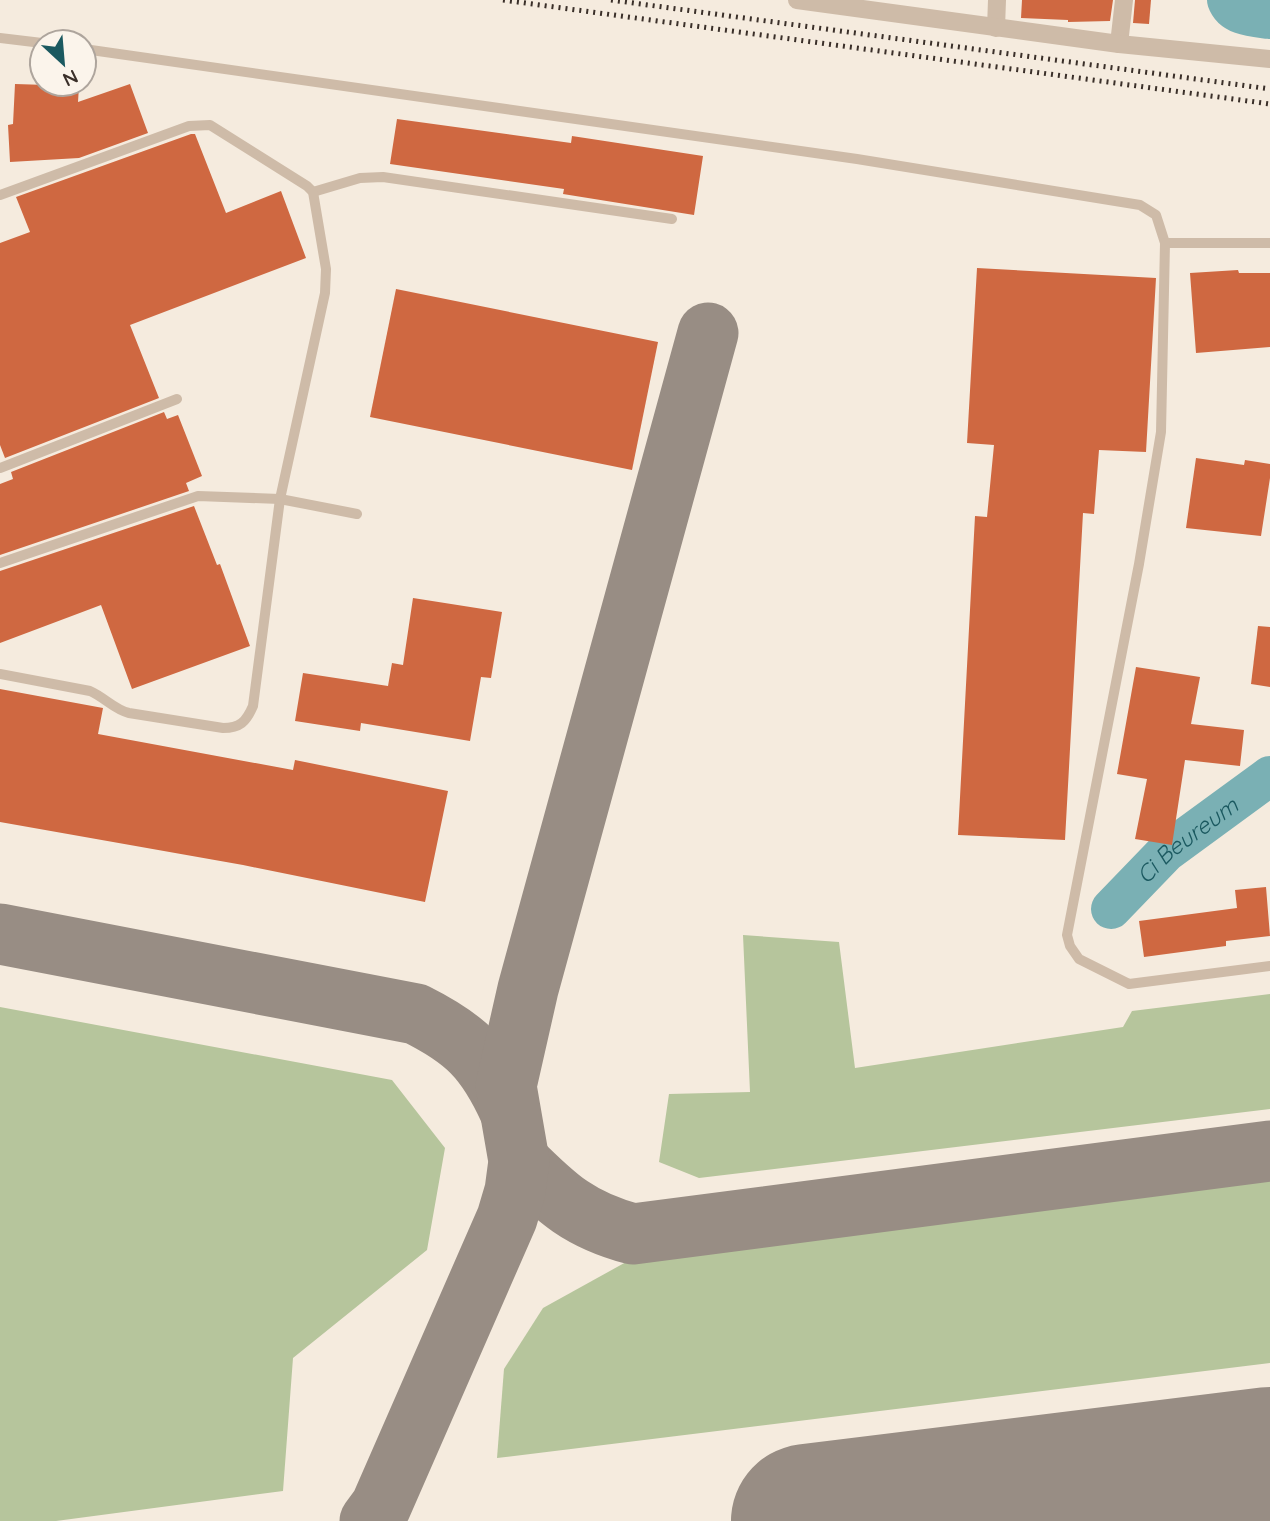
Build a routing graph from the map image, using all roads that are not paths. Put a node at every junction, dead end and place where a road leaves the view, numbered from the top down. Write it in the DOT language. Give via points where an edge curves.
graph roads {
  1 [pos="797,0"];
  2 [pos="998,0"];
  3 [pos="1124,0"];
  4 [pos="996,28"];
  5 [pos="0,37"];
  6 [pos="28,41"];
  7 [pos="1119,44"];
  8 [pos="98,51"];
  9 [pos="1270,59"];
  10 [pos="313,192"];
  11 [pos="0,195"];
  12 [pos="672,219"];
  13 [pos="1165,243"];
  14 [pos="1270,243"];
  15 [pos="177,399"];
  16 [pos="0,468"];
  17 [pos="279,499"];
  18 [pos="356,514"];
  19 [pos="0,563"];
  20 [pos="0,674"];
  21 [pos="1270,966"];
  1 -- 4 [label="street"];
  2 -- 4 [label="street"];
  3 -- 7 [label="street"];
  4 -- 7 [label="street"];
  5 -- 6 [label="lane"];
  7 -- 9 [label="street"];
  8 -- 13 [label="lane" via="857,159 1140,205 1156,215"];
  10 -- 11 [label="lane" via="209,125 198,124"];
  10 -- 12 [label="lane" via="360,178 383,177"];
  10 -- 17 [label="lane" via="326,268 325,293"];
  13 -- 14 [label="lane"];
  13 -- 21 [label="lane" via="1161,432 1067,935 1079,959 1129,984"];
  15 -- 16 [label="lane"];
  17 -- 18 [label="lane"];
  17 -- 19 [label="lane" via="198,496"];
  17 -- 20 [label="lane" via="253,706 247,720 235,728 122,712 90,691"];
}
